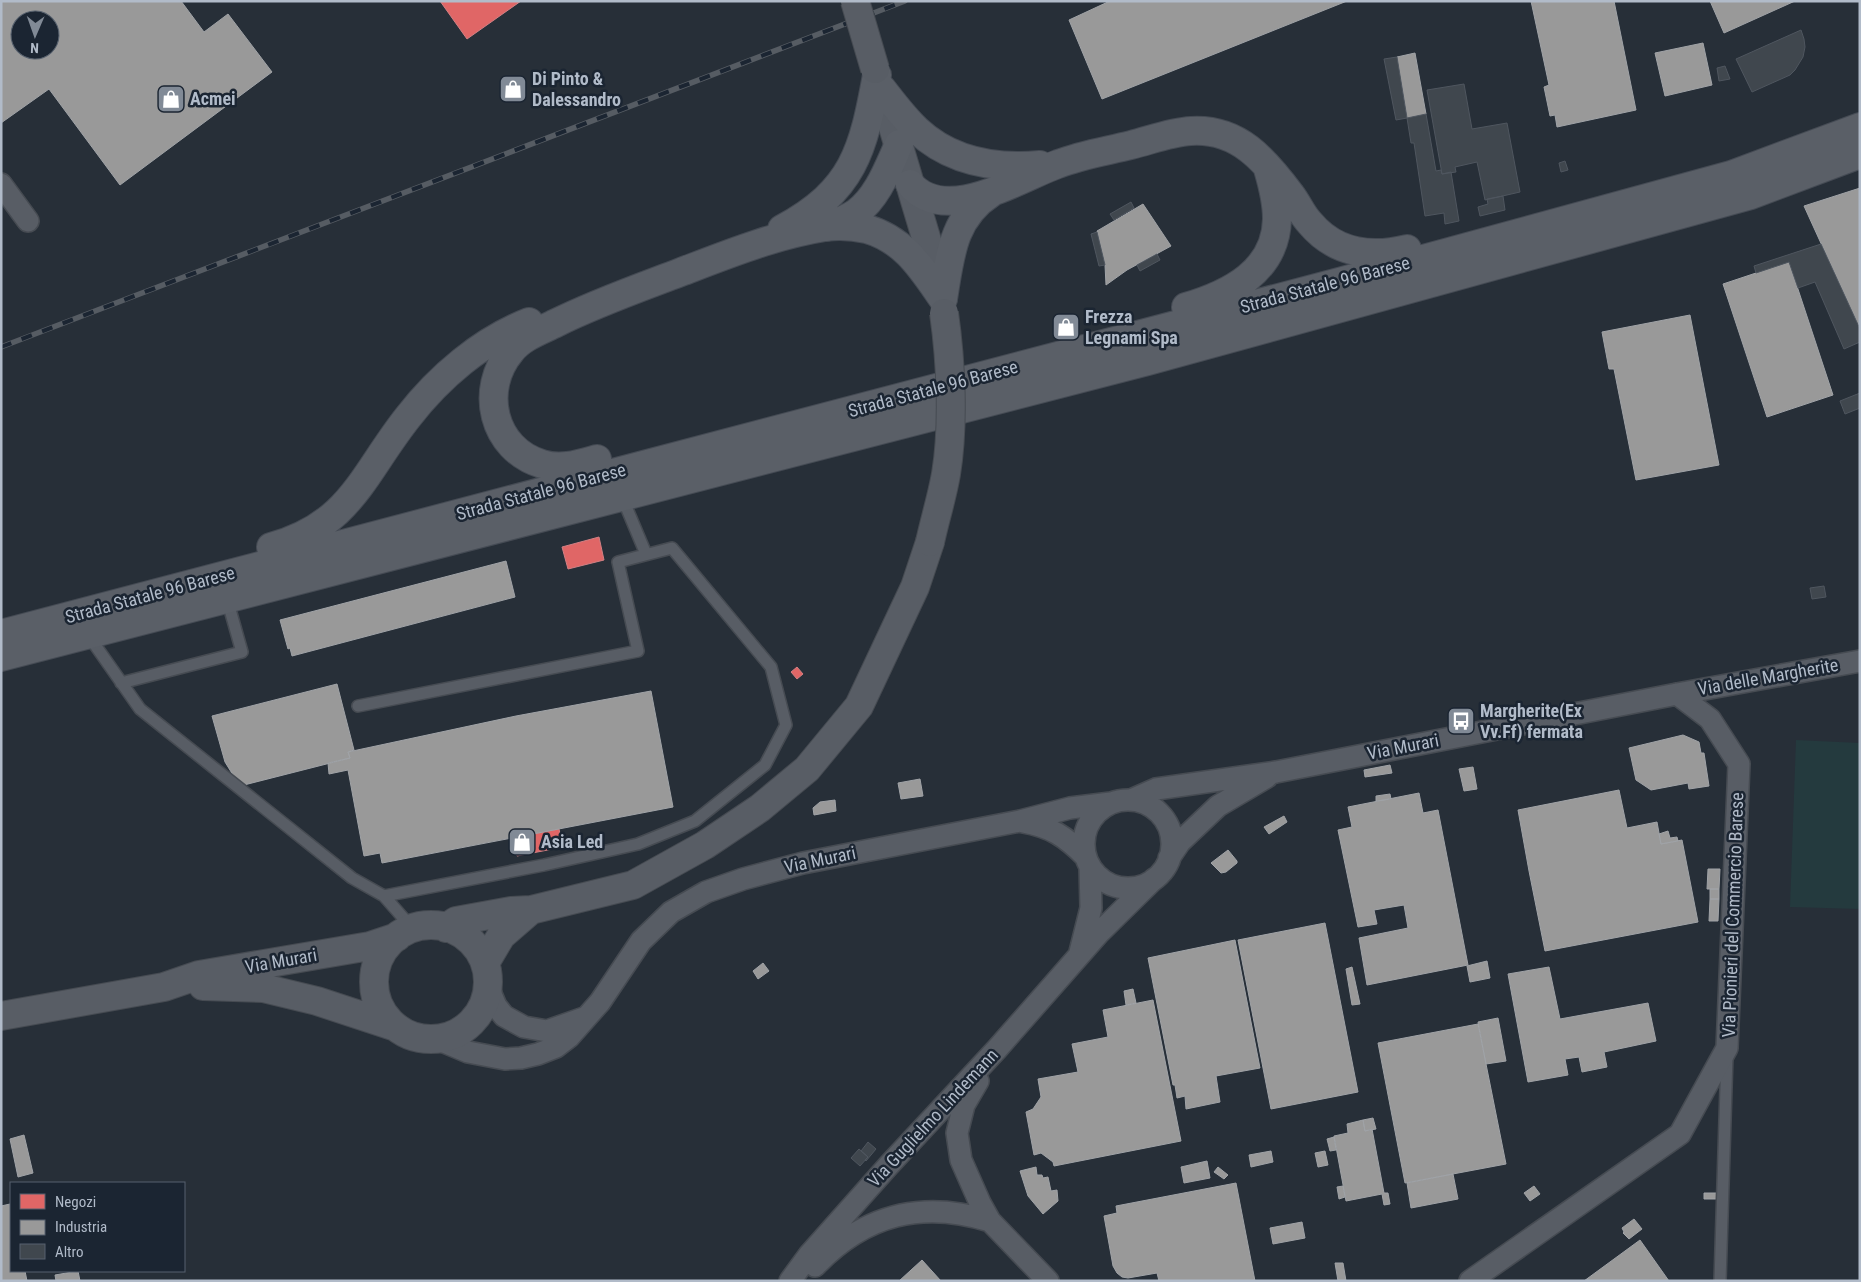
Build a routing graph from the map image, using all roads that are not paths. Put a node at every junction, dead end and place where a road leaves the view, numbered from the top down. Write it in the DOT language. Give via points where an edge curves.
graph roads {
  1 [pos="855,1"];
  2 [pos="878,78"];
  3 [pos="1860,127"];
  4 [pos="899,144"];
  5 [pos="1860,154"];
  6 [pos="1058,163"];
  7 [pos="1268,168"];
  8 [pos="1,184"];
  9 [pos="910,184"];
  10 [pos="994,191"];
  11 [pos="1618,206"];
  12 [pos="28,221"];
  13 [pos="826,227"];
  14 [pos="751,246"];
  15 [pos="591,306"];
  16 [pos="944,306"];
  17 [pos="979,377"];
  18 [pos="785,427"];
  19 [pos="622,496"];
  20 [pos="646,554"];
  21 [pos="227,598"];
  22 [pos="118,604"];
  23 [pos="1,634"];
  24 [pos="88,634"];
  25 [pos="1,657"];
  26 [pos="1860,661"];
  27 [pos="121,683"];
  28 [pos="1677,694"];
  29 [pos="358,706"];
  30 [pos="1276,772"];
  31 [pos="1121,801"];
  32 [pos="1020,821"];
  33 [pos="1169,858"];
  34 [pos="1088,862"];
  35 [pos="1154,878"];
  36 [pos="384,896"];
  37 [pos="531,910"];
  38 [pos="446,928"];
  39 [pos="405,933"];
  40 [pos="1078,958"];
  41 [pos="486,975"];
  42 [pos="164,987"];
  43 [pos="1,1016"];
  44 [pos="584,1018"];
  45 [pos="396,1027"];
  46 [pos="437,1039"];
  47 [pos="1728,1048"];
  48 [pos="997,1049"];
  49 [pos="990,1220"];
  50 [pos="790,1281"];
  51 [pos="801,1281"];
  52 [pos="1048,1281"];
  53 [pos="1470,1281"];
  54 [pos="1720,1281"];
  1 -- 2 [label="street, bridge"];
  2 -- 4 [label="street"];
  2 -- 6 [label="main road" via="917,130 962,158 996,166"];
  2 -- 14 [label="main road" via="864,137 841,182 813,211"];
  3 -- 11 [label="main road, Strada Statale 96 Barese" via="1731,175"];
  4 -- 9 [label="street"];
  4 -- 13 [label="main road" via="883,178 865,204 849,217"];
  5 -- 19 [label="main road, Strada Statale 96 Barese" via="1751,195 1694,211 1148,361"];
  6 -- 7 [label="main road" via="1174,134 1202,131 1226,136 1246,145"];
  6 -- 10 [label="main road"];
  7 -- 11 [label="main road" via="1318,232 1340,247 1368,254 1394,252 1493,227"];
  7 -- 17 [label="main road" via="1277,208 1276,232 1267,256 1251,277 1190,306 1090,332"];
  8 -- 12 [label="street"];
  9 -- 10 [label="main road" via="930,199 957,200"];
  9 -- 16 [label="street"];
  10 -- 16 [label="main road" via="972,209 952,244"];
  11 -- 17 [label="main road, Strada Statale 96 Barese"];
  13 -- 14 [label="main road"];
  13 -- 16 [label="main road" via="853,226 896,243 914,259"];
  14 -- 15 [label="main road"];
  15 -- 18 [label="main road" via="524,339 504,359 494,389 495,414 504,438 521,454 543,464 566,467 688,436"];
  15 -- 22 [label="main road" via="535,319 489,342 472,355 424,398 350,499 316,529 286,542 156,578"];
  16 -- 37 [label="street, bridge" via="949,372 946,474 930,542 915,587 859,706 807,769 760,808 705,845 633,885"];
  17 -- 18 [label="main road, Strada Statale 96 Barese"];
  18 -- 22 [label="main road, Strada Statale 96 Barese"];
  19 -- 20 [label="lane"];
  19 -- 21 [label="main road, Strada Statale 96 Barese"];
  20 -- 29 [label="lane" via="618,562 638,652"];
  20 -- 36 [label="lane" via="672,548 771,667 786,725 766,765 695,821 638,844"];
  21 -- 24 [label="main road, Strada Statale 96 Barese"];
  21 -- 27 [label="lane" via="242,652"];
  22 -- 23 [label="main road, Strada Statale 96 Barese"];
  24 -- 25 [label="main road, Strada Statale 96 Barese"];
  24 -- 27 [label="lane"];
  26 -- 28 [label="street, Via delle Margherite"];
  27 -- 36 [label="lane" via="140,709 190,750 352,878"];
  28 -- 30 [label="street, Via Murari"];
  28 -- 47 [label="street, Via Pionieri del Commercio Barese" via="1710,719 1739,764"];
  30 -- 31 [label="street, Via Murari" via="1156,790"];
  30 -- 33 [label="street, Via Murari" via="1218,806 1180,842"];
  31 -- 32 [label="street, Via Murari" via="1070,808"];
  31 -- 33 [label="street, Via Murari" via="1143,802 1164,818 1172,842"];
  31 -- 34 [label="street, Via Murari" via="1095,814 1087,826 1084,841"];
  32 -- 34 [label="street" via="1043,826 1071,842"];
  32 -- 44 [label="street, Via Murari" via="803,863 715,889 671,912 641,941 600,1002"];
  33 -- 35 [label="street, Via Murari" via="1165,868"];
  34 -- 35 [label="street" via="1097,875 1123,887 1138,886"];
  34 -- 40 [label="street, Via Murari" via="1091,908"];
  35 -- 40 [label="street, Via Murari"];
  36 -- 39 [label="lane"];
  37 -- 38 [label="street" via="456,921"];
  37 -- 41 [label="street" via="501,936"];
  38 -- 39 [label="street" via="429,926"];
  38 -- 41 [label="street" via="463,935 476,947"];
  39 -- 42 [label="street, Via Murari" via="370,946 199,975"];
  39 -- 45 [label="street" via="385,949 377,964 374,982 384,1014"];
  40 -- 48 [label="street, Via Guglielmo Lindemann"];
  41 -- 44 [label="street, Via Murari" via="496,1006 504,1016 524,1027 547,1030"];
  41 -- 46 [label="street" via="483,1006 472,1022 456,1034"];
  42 -- 43 [label="street, Via Murari"];
  42 -- 45 [label="street, Via Murari" via="263,988 317,1001"];
  44 -- 46 [label="street, Via Murari" via="556,1047 521,1058 485,1056"];
  45 -- 46 [label="street" via="408,1034"];
  47 -- 53 [label="street, Via Pionieri del Commercio Barese" via="1680,1134"];
  47 -- 54 [label="lane"];
  48 -- 49 [label="street" via="964,1105 957,1133 961,1160"];
  48 -- 50 [label="street, Via Guglielmo Lindemann" via="858,1199"];
  49 -- 51 [label="street" via="944,1211 920,1211 880,1220 833,1249"];
  49 -- 52 [label="street"];
}
